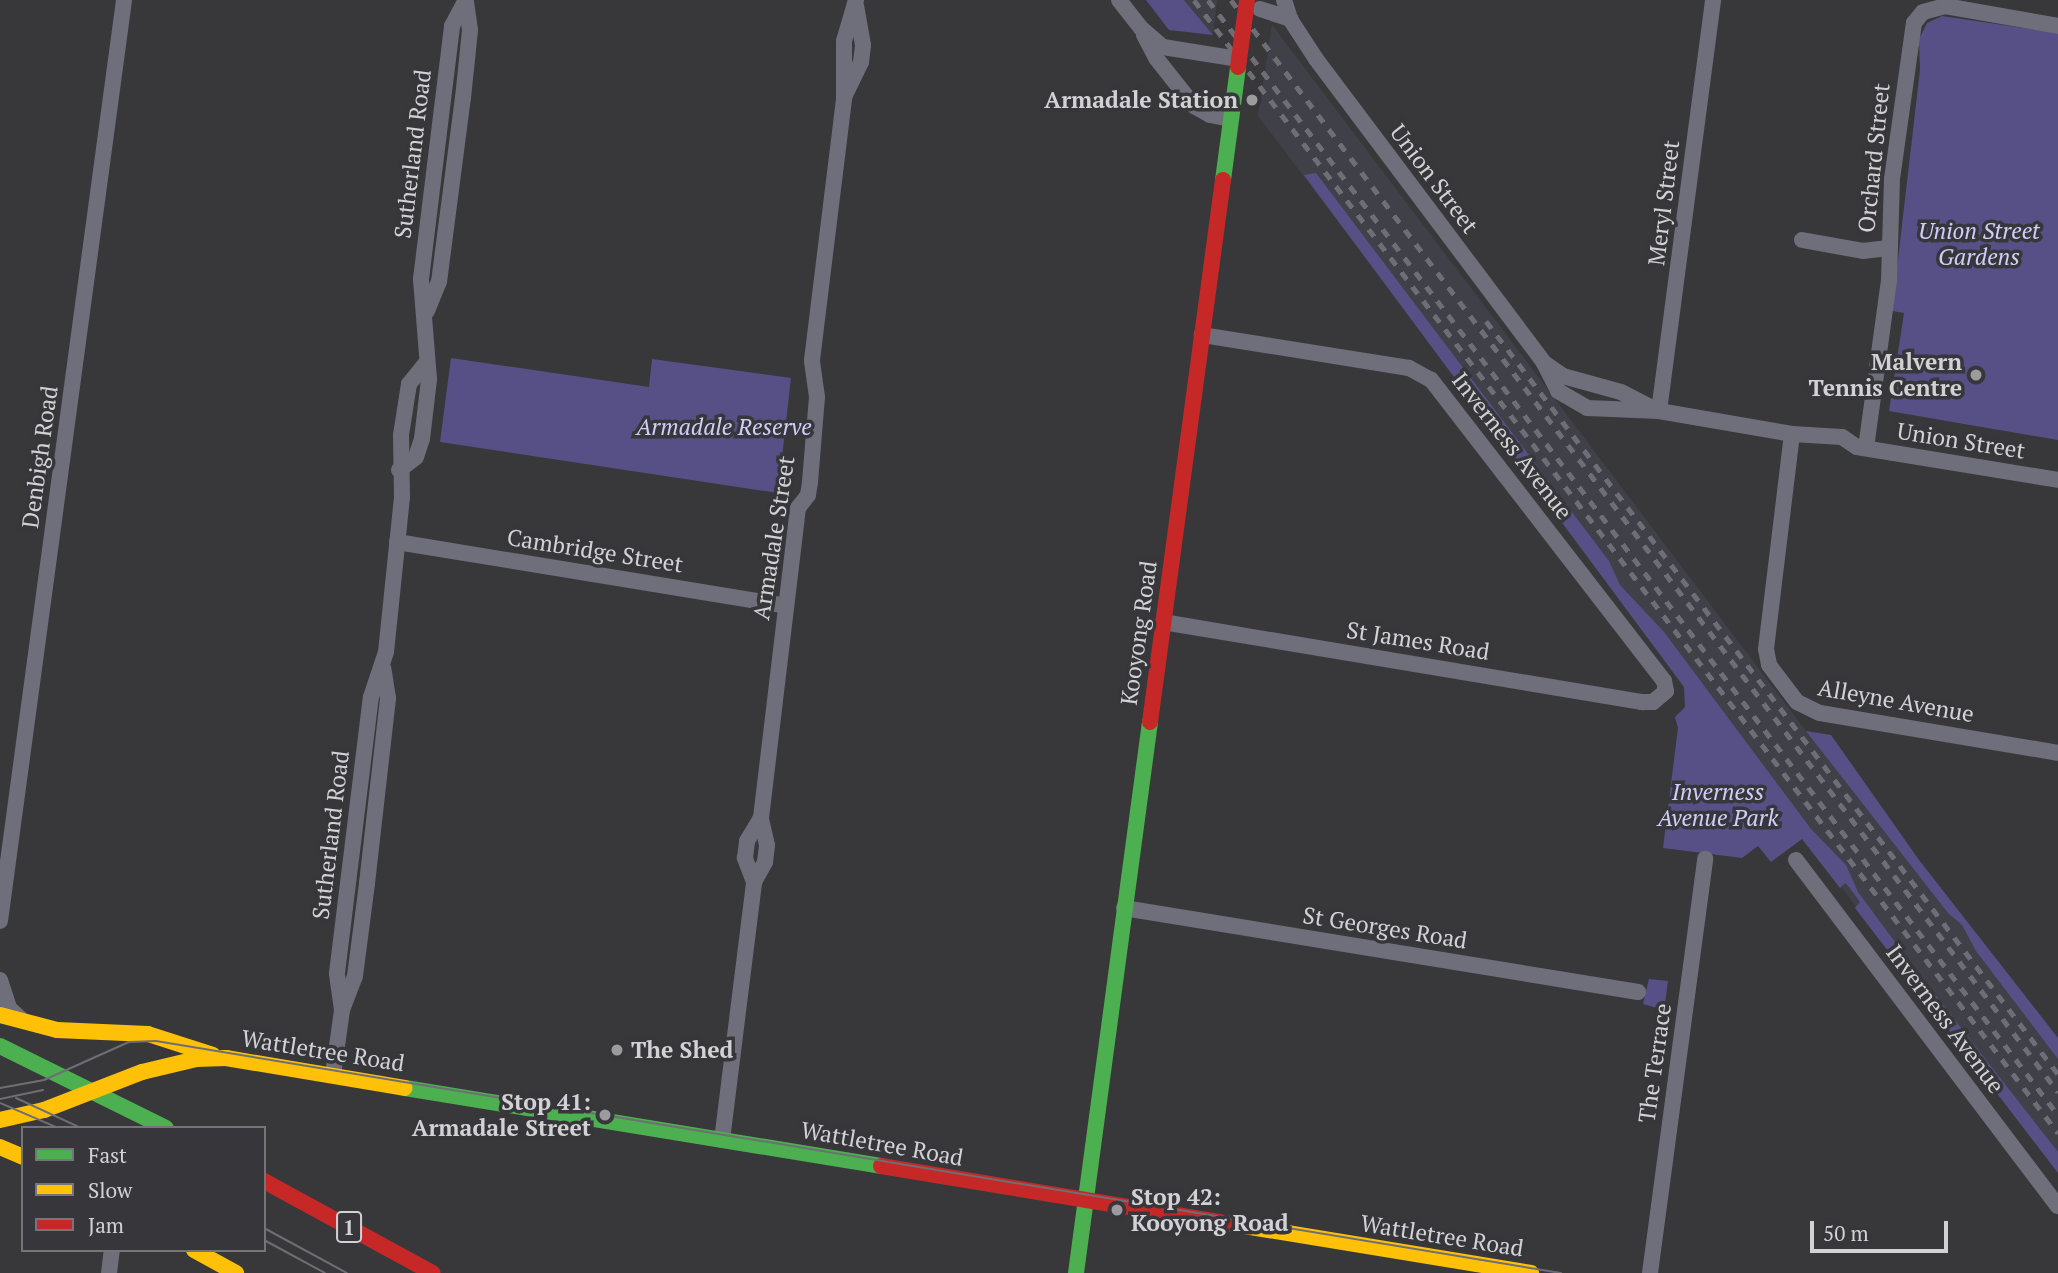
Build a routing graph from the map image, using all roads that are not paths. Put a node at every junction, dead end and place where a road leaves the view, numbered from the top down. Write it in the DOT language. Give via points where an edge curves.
graph roads {
  1 [pos="124,0"];
  2 [pos="1119,0"];
  3 [pos="1284,0"];
  4 [pos="1713,0"];
  5 [pos="466,1"];
  6 [pos="856,1"];
  7 [pos="1254,4"];
  8 [pos="1290,19"];
  9 [pos="2058,26"];
  10 [pos="1142,29"];
  11 [pos="1236,61"];
  12 [pos="1231,119"];
  13 [pos="1802,240"];
  14 [pos="1888,248"];
  15 [pos="1202,335"];
  16 [pos="1544,363"];
  17 [pos="1659,411"];
  18 [pos="1799,435"];
  19 [pos="1861,448"];
  20 [pos="2058,480"];
  21 [pos="397,542"];
  22 [pos="786,606"];
  23 [pos="1163,622"];
  24 [pos="1663,695"];
  25 [pos="2058,753"];
  26 [pos="1705,859"];
  27 [pos="1796,860"];
  28 [pos="1124,908"];
  29 [pos="0,921"];
  30 [pos="0,980"];
  31 [pos="1638,992"];
  32 [pos="0,1015"];
  33 [pos="36,1025"];
  34 [pos="0,1046"];
  35 [pos="226,1058"];
  36 [pos="333,1075"];
  37 [pos="96,1090"];
  38 [pos="0,1119"];
  39 [pos="162,1126"];
  40 [pos="722,1140"];
  41 [pos="0,1147"];
  42 [pos="21,1156"];
  43 [pos="266,1182"];
  44 [pos="1085,1200"];
  45 [pos="2058,1206"];
  46 [pos="112,1252"];
  47 [pos="198,1252"];
  48 [pos="109,1273"];
  49 [pos="236,1273"];
  50 [pos="433,1273"];
  51 [pos="1076,1273"];
  52 [pos="1531,1273"];
  53 [pos="1650,1273"];
  1 -- 29 [label="street, Denbigh Road"];
  2 -- 10 [label="street"];
  3 -- 8 [label="street, Union Street"];
  4 -- 17 [label="street, Meryl Street"];
  5 -- 21 [label="street, Sutherland Road" via="470,30 463,98 439,282 426,314 429,383 421,444 413,461 399,470 402,497"];
  6 -- 22 [label="street, Armadale Street" via="862,53 844,98 813,360 817,397 810,482 808,495 798,508"];
  7 -- 8 [label="street"];
  7 -- 11 [label="main road, Kooyong Road, bridge"];
  8 -- 16 [label="street, Union Street"];
  9 -- 14 [label="street, Orchard Street" via="1945,6 1923,12 1914,23 1892,179"];
  10 -- 11 [label="street" via="1171,50"];
  10 -- 12 [label="street" via="1156,58 1194,106"];
  11 -- 12 [label="main road, Kooyong Road"];
  12 -- 15 [label="main road, Kooyong Road"];
  13 -- 14 [label="street" via="1863,251"];
  14 -- 19 [label="street, Orchard Street" via="1889,280"];
  15 -- 23 [label="main road, Kooyong Road"];
  15 -- 24 [label="street, Inverness Avenue" via="1409,368 1431,380 1664,681"];
  16 -- 17 [label="street, Union Street" via="1563,376 1621,392"];
  16 -- 17 [label="street, Union Street" via="1558,391 1580,405"];
  17 -- 18 [label="street, Union Street"];
  18 -- 19 [label="street, Union Street" via="1826,446"];
  18 -- 25 [label="street, Alleyne Avenue" via="1766,649 1769,665 1797,702 1820,713"];
  19 -- 20 [label="street, Union Street"];
  21 -- 22 [label="street, Cambridge Street"];
  21 -- 36 [label="street, Sutherland Road" via="383,668 371,697 337,973 342,1010"];
  22 -- 40 [label="street, Armadale Street" via="761,818 767,845 765,862 754,882"];
  23 -- 24 [label="street, St James Road" via="1642,702"];
  23 -- 28 [label="main road, Kooyong Road"];
  26 -- 53 [label="street, The Terrace"];
  27 -- 45 [label="street, Inverness Avenue"];
  28 -- 31 [label="street, St Georges Road"];
  28 -- 44 [label="main road, Kooyong Road"];
  30 -- 33 [label="street" via="11,1011"];
  32 -- 33 [label="main road, Wattletree Road"];
  33 -- 35 [label="main road, Wattletree Road" via="148,1034"];
  34 -- 37 [label="main road"];
  35 -- 36 [label="main road, Wattletree Road"];
  35 -- 37 [label="main road, Wattletree Road" via="150,1069"];
  36 -- 40 [label="main road, Wattletree Road"];
  37 -- 38 [label="main road, Wattletree Road" via="44,1110"];
  37 -- 39 [label="main road"];
  40 -- 44 [label="main road, Wattletree Road"];
  41 -- 42 [label="main road"];
  43 -- 50 [label="main road, 1"];
  44 -- 51 [label="main road, Kooyong Road"];
  44 -- 52 [label="main road, Wattletree Road"];
  46 -- 48 [label="street"];
  47 -- 49 [label="main road"];
}
